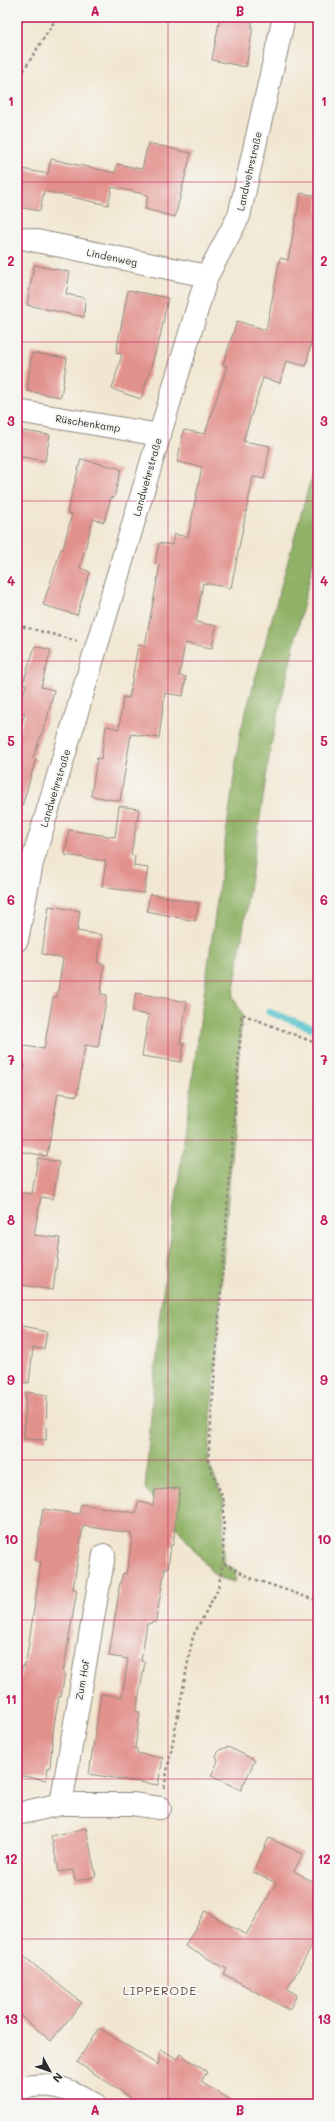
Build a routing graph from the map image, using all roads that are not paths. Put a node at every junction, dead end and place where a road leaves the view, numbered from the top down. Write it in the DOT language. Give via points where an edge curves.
graph roads {
  1 [pos="284,17"];
  2 [pos="17,237"];
  3 [pos="207,276"];
  4 [pos="17,411"];
  5 [pos="160,434"];
  6 [pos="21,893"];
  7 [pos="17,940"];
  8 [pos="104,1555"];
  9 [pos="61,1804"];
  10 [pos="160,1808"];
  11 [pos="17,1814"];
  12 [pos="17,2089"];
  13 [pos="94,2104"];
  1 -- 3 [label="street, Landwehrstraße" via="239,216"];
  2 -- 3 [label="street, Lindenweg"];
  3 -- 5 [label="street, Landwehrstraße"];
  4 -- 5 [label="street, Rüschenkamp"];
  5 -- 6 [label="street, Landwehrstraße" via="98,646"];
  6 -- 7 [label="street, Landwehrstraße"];
  8 -- 9 [label="street, Zum Hof"];
  9 -- 10 [label="street" via="132,1804"];
  9 -- 11 [label="street"];
  12 -- 13 [label="street" via="34,2085 53,2086 74,2092"];
}
